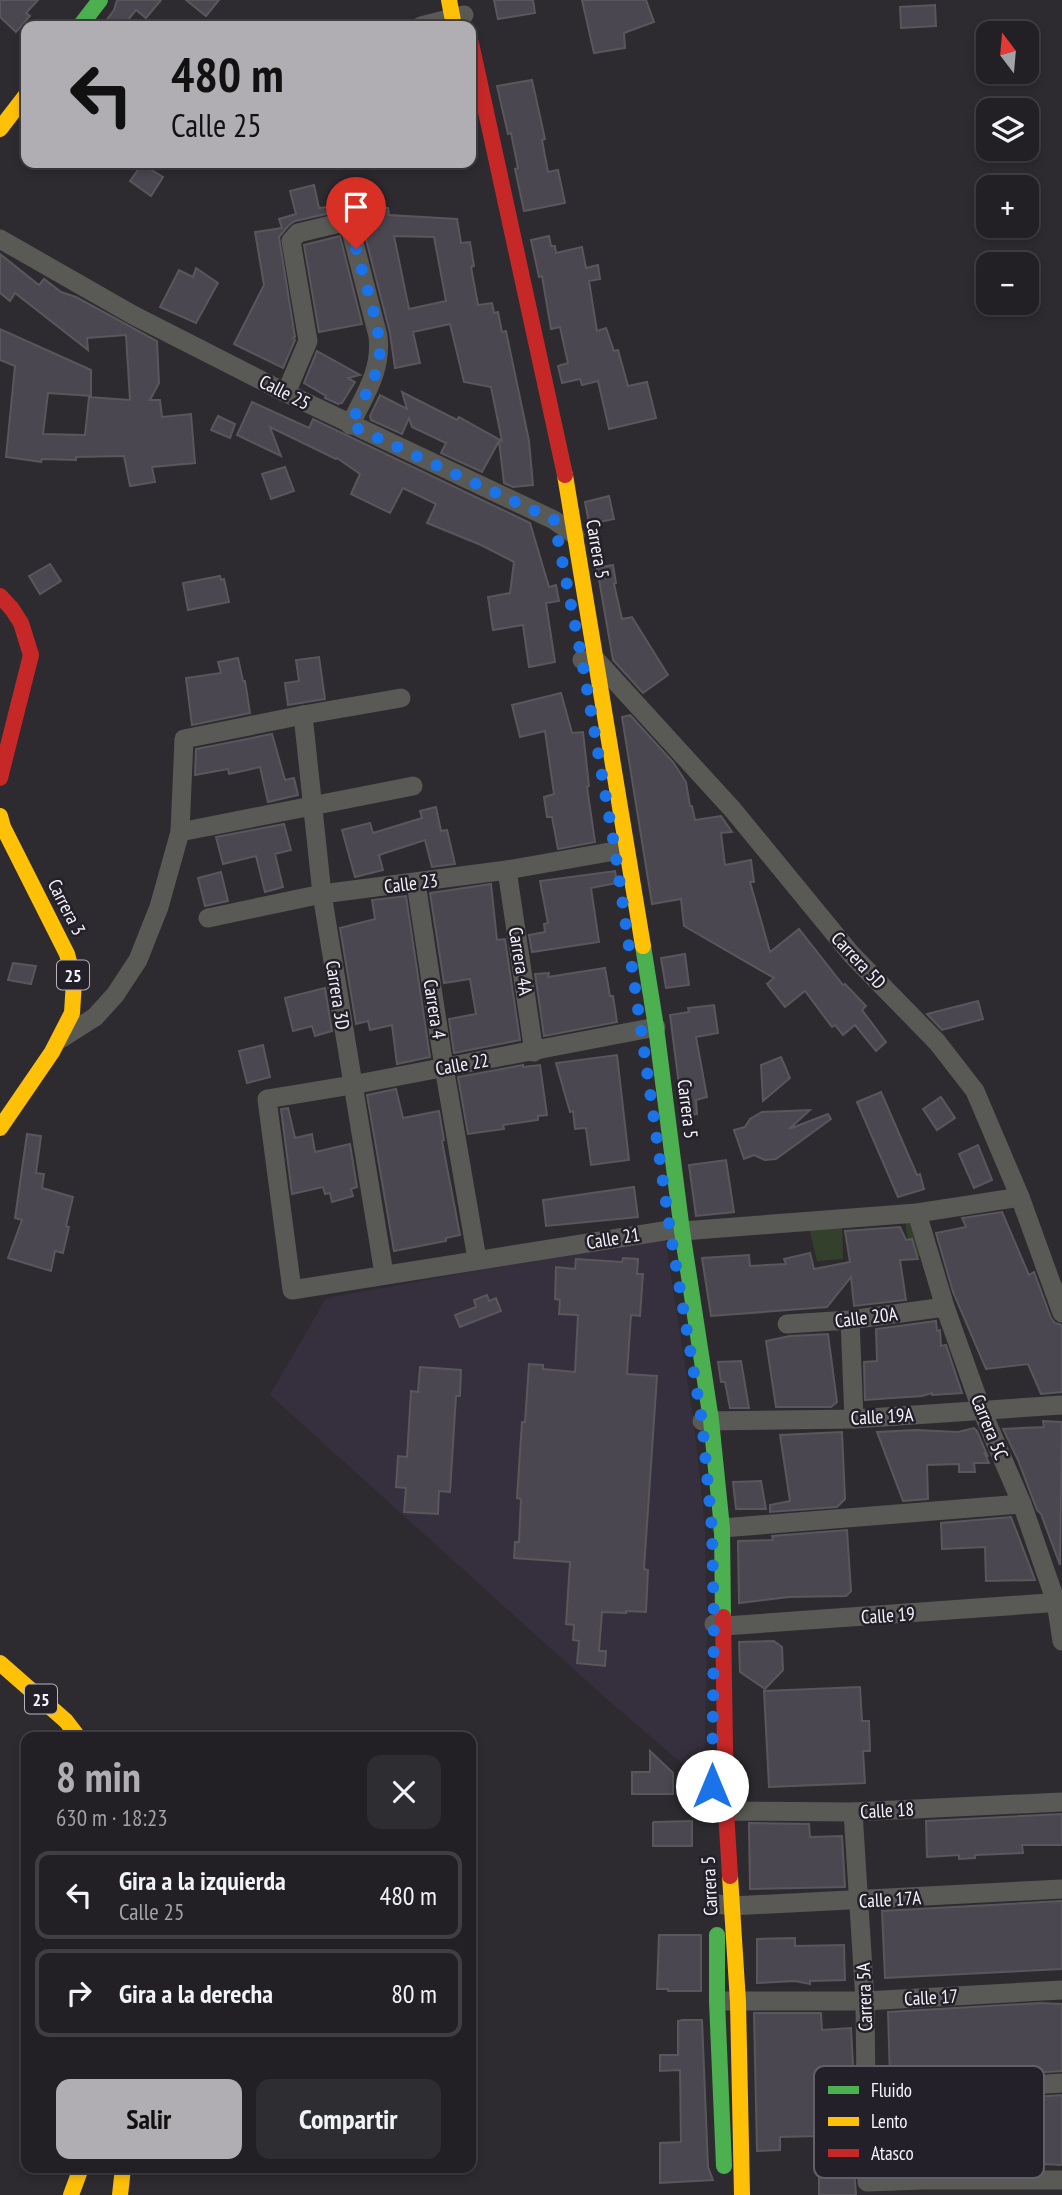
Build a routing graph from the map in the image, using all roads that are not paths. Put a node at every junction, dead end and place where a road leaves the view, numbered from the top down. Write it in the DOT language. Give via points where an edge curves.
graph roads {
  1 [pos="100,0"];
  2 [pos="458,14"];
  3 [pos="84,21"];
  4 [pos="436,21"];
  5 [pos="476,66"];
  6 [pos="21,102"];
  7 [pos="476,126"];
  8 [pos="0,129"];
  9 [pos="0,239"];
  10 [pos="286,393"];
  11 [pos="350,425"];
  12 [pos="545,458"];
  13 [pos="550,495"];
  14 [pos="554,520"];
  15 [pos="567,540"];
  16 [pos="0,596"];
  17 [pos="569,596"];
  18 [pos="589,660"];
  19 [pos="401,698"];
  20 [pos="303,715"];
  21 [pos="0,778"];
  22 [pos="413,786"];
  23 [pos="313,804"];
  24 [pos="0,816"];
  25 [pos="180,832"];
  26 [pos="615,850"];
  27 [pos="507,870"];
  28 [pos="416,883"];
  29 [pos="322,894"];
  30 [pos="208,918"];
  31 [pos="648,1028"];
  32 [pos="55,1042"];
  33 [pos="534,1052"];
  34 [pos="444,1067"];
  35 [pos="352,1086"];
  36 [pos="0,1128"];
  37 [pos="1020,1197"];
  38 [pos="917,1213"];
  39 [pos="676,1230"];
  40 [pos="477,1259"];
  41 [pos="384,1274"];
  42 [pos="292,1290"];
  43 [pos="945,1307"];
  44 [pos="1062,1313"];
  45 [pos="850,1320"];
  46 [pos="788,1324"];
  47 [pos="1062,1405"];
  48 [pos="982,1411"];
  49 [pos="854,1419"];
  50 [pos="707,1421"];
  51 [pos="1022,1504"];
  52 [pos="722,1528"];
  53 [pos="1059,1602"];
  54 [pos="719,1625"];
  55 [pos="1062,1642"];
  56 [pos="0,1663"];
  57 [pos="75,1732"];
  58 [pos="1062,1802"];
  59 [pos="719,1812"];
  60 [pos="853,1812"];
  61 [pos="1062,1889"];
  62 [pos="859,1900"];
  63 [pos="724,1905"];
  64 [pos="1062,1990"];
  65 [pos="717,2001"];
  66 [pos="865,2001"];
  67 [pos="737,2002"];
  68 [pos="866,2066"];
  69 [pos="1062,2083"];
  70 [pos="1044,2084"];
  71 [pos="79,2173"];
  72 [pos="122,2173"];
  73 [pos="867,2178"];
  74 [pos="725,2181"];
  75 [pos="1058,2185"];
  76 [pos="923,2188"];
  77 [pos="71,2195"];
  78 [pos="120,2195"];
  79 [pos="742,2195"];
  1 -- 3 [label="street"];
  2 -- 4 [label="street"];
  5 -- 15 [label="street, Carrera 5" via="558,438"];
  6 -- 8 [label="street"];
  7 -- 12 [label="street"];
  9 -- 10 [label="street, Calle 25" via="133,315"];
  10 -- 11 [label="street, Calle 25"];
  10 -- 11 [label="street" via="308,341 291,241 298,233 344,222 350,227 380,353 378,367"];
  11 -- 14 [label="street, Calle 25"];
  13 -- 14 [label="street, Carrera 5"];
  14 -- 15 [label="street, Calle 25"];
  15 -- 18 [label="street, Carrera 5"];
  16 -- 21 [label="street" via="18,616 31,655"];
  17 -- 18 [label="street, Carrera 5"];
  18 -- 26 [label="street, Carrera 5"];
  18 -- 31 [label="street, Carrera 5"];
  18 -- 37 [label="street, Carrera 5D" via="733,810 852,955 937,1042 975,1091"];
  19 -- 20 [label="street"];
  20 -- 23 [label="street, Carrera 3D"];
  20 -- 25 [label="street" via="184,739"];
  22 -- 23 [label="street"];
  23 -- 25 [label="street"];
  23 -- 29 [label="street, Carrera 3D"];
  24 -- 32 [label="street, Carrera 3 / 25" via="72,972 72,1013"];
  25 -- 32 [label="street" via="138,960 95,1017"];
  26 -- 27 [label="street, Calle 23"];
  26 -- 31 [label="street, Carrera 5"];
  27 -- 28 [label="street, Calle 23"];
  27 -- 33 [label="street, Carrera 4A"];
  28 -- 29 [label="street, Calle 23"];
  28 -- 34 [label="street, Carrera 4"];
  29 -- 30 [label="street, Calle 23"];
  29 -- 35 [label="street, Carrera 3D"];
  31 -- 33 [label="street, Calle 22"];
  31 -- 39 [label="street, Carrera 5"];
  32 -- 36 [label="street, Carrera 3 / 25"];
  33 -- 34 [label="street, Calle 22"];
  34 -- 35 [label="street, Calle 22"];
  34 -- 40 [label="street, Carrera 4"];
  35 -- 41 [label="street, Carrera 3D"];
  35 -- 42 [label="street, Calle 22" via="267,1099"];
  37 -- 38 [label="street, Calle 21"];
  37 -- 44 [label="street, Carrera 5D"];
  38 -- 39 [label="street, Calle 21"];
  38 -- 43 [label="street, Carrera 5C"];
  39 -- 40 [label="street, Calle 21"];
  39 -- 50 [label="street, Carrera 5"];
  40 -- 41 [label="street, Calle 21"];
  41 -- 42 [label="street, Calle 21"];
  43 -- 45 [label="street, Calle 20A"];
  43 -- 48 [label="street, Carrera 5C"];
  45 -- 46 [label="street, Calle 20A"];
  45 -- 49 [label="street"];
  47 -- 48 [label="street, Calle 19A"];
  48 -- 49 [label="street, Calle 19A"];
  48 -- 51 [label="street, Carrera 5C"];
  49 -- 50 [label="street, Calle 19A"];
  50 -- 52 [label="street, Carrera 5"];
  50 -- 54 [label="street, Carrera 5"];
  51 -- 52 [label="street"];
  51 -- 53 [label="street, Carrera 5C"];
  52 -- 54 [label="street, Carrera 5"];
  53 -- 54 [label="street, Calle 19"];
  53 -- 55 [label="street, Carrera 5C"];
  54 -- 59 [label="street, Carrera 5"];
  56 -- 57 [label="street, 25"];
  58 -- 60 [label="street, Calle 18"];
  59 -- 60 [label="street, Calle 18"];
  59 -- 63 [label="street, Carrera 5"];
  60 -- 62 [label="street, Carrera 5A"];
  61 -- 62 [label="street, Calle 17A"];
  62 -- 63 [label="street, Calle 17A"];
  62 -- 66 [label="street, Carrera 5A"];
  63 -- 65 [label="street, Carrera 5"];
  63 -- 67 [label="street, Carrera 5"];
  64 -- 66 [label="street, Calle 17"];
  65 -- 67 [label="street, Calle 17"];
  65 -- 74 [label="street, Carrera 5"];
  66 -- 67 [label="street, Calle 17"];
  66 -- 68 [label="street, Carrera 5A"];
  67 -- 79 [label="street, Carrera 5"];
  69 -- 70 [label="street"];
  71 -- 77 [label="street"];
  72 -- 78 [label="street"];
  73 -- 76 [label="street, Carrera 5A" via="867,2182"];
  75 -- 76 [label="street"];
}
